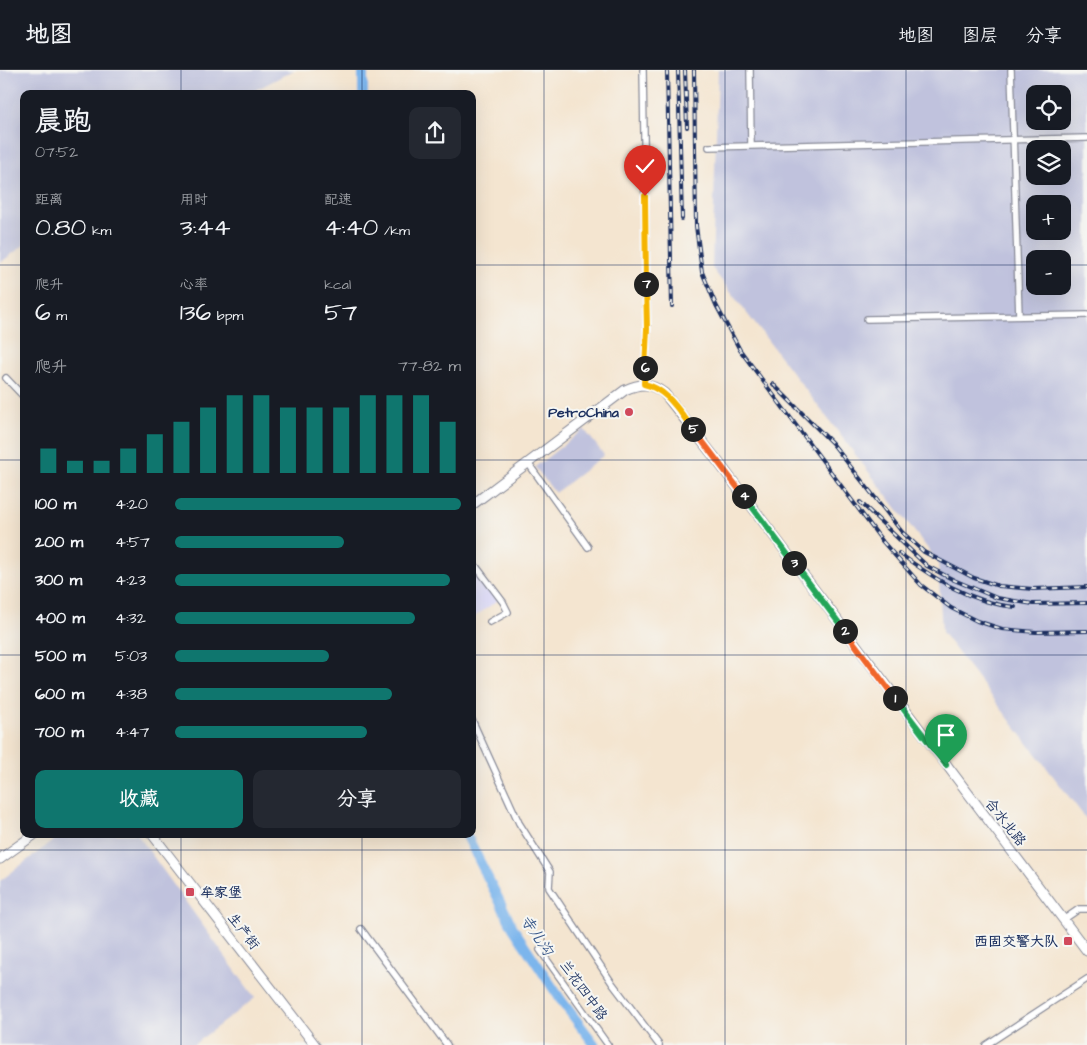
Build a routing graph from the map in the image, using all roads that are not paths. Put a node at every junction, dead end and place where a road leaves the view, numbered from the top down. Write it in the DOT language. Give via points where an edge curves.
graph roads {
  1 [pos="643,70"];
  2 [pos="750,70"];
  3 [pos="1011,70"];
  4 [pos="1087,138"];
  5 [pos="1012,139"];
  6 [pos="751,146"];
  7 [pos="709,147"];
  8 [pos="1087,315"];
  9 [pos="1018,316"];
  10 [pos="867,320"];
  11 [pos="6,378"];
  12 [pos="644,384"];
  13 [pos="20,393"];
  14 [pos="528,463"];
  15 [pos="476,502"];
  16 [pos="588,547"];
  17 [pos="476,566"];
  18 [pos="490,622"];
  19 [pos="476,729"];
  20 [pos="29,838"];
  21 [pos="155,838"];
  22 [pos="0,859"];
  23 [pos="1087,909"];
  24 [pos="1063,920"];
  25 [pos="361,929"];
  26 [pos="540,950"];
  27 [pos="1087,951"];
  28 [pos="1087,979"];
  29 [pos="315,1045"];
  30 [pos="447,1045"];
  31 [pos="608,1045"];
  32 [pos="659,1045"];
  33 [pos="986,1045"];
  1 -- 12 [label="street" via="647,329"];
  2 -- 6 [label="street"];
  3 -- 5 [label="street"];
  4 -- 5 [label="street"];
  5 -- 6 [label="street"];
  5 -- 9 [label="street"];
  6 -- 7 [label="street"];
  8 -- 9 [label="street"];
  9 -- 10 [label="street"];
  11 -- 13 [label="street"];
  12 -- 14 [label="street" via="616,395"];
  12 -- 24 [label="street, 合水北路" via="658,388 670,400"];
  14 -- 15 [label="street"];
  14 -- 16 [label="street"];
  17 -- 18 [label="street" via="508,612"];
  19 -- 32 [label="street" via="519,823 550,872 548,888"];
  20 -- 22 [label="street"];
  21 -- 29 [label="street, 生产街"];
  23 -- 24 [label="street" via="1079,909"];
  24 -- 27 [label="street, 合水北路"];
  25 -- 30 [label="street"];
  26 -- 31 [label="street, 兰花四中路"];
  28 -- 33 [label="street"];
}
